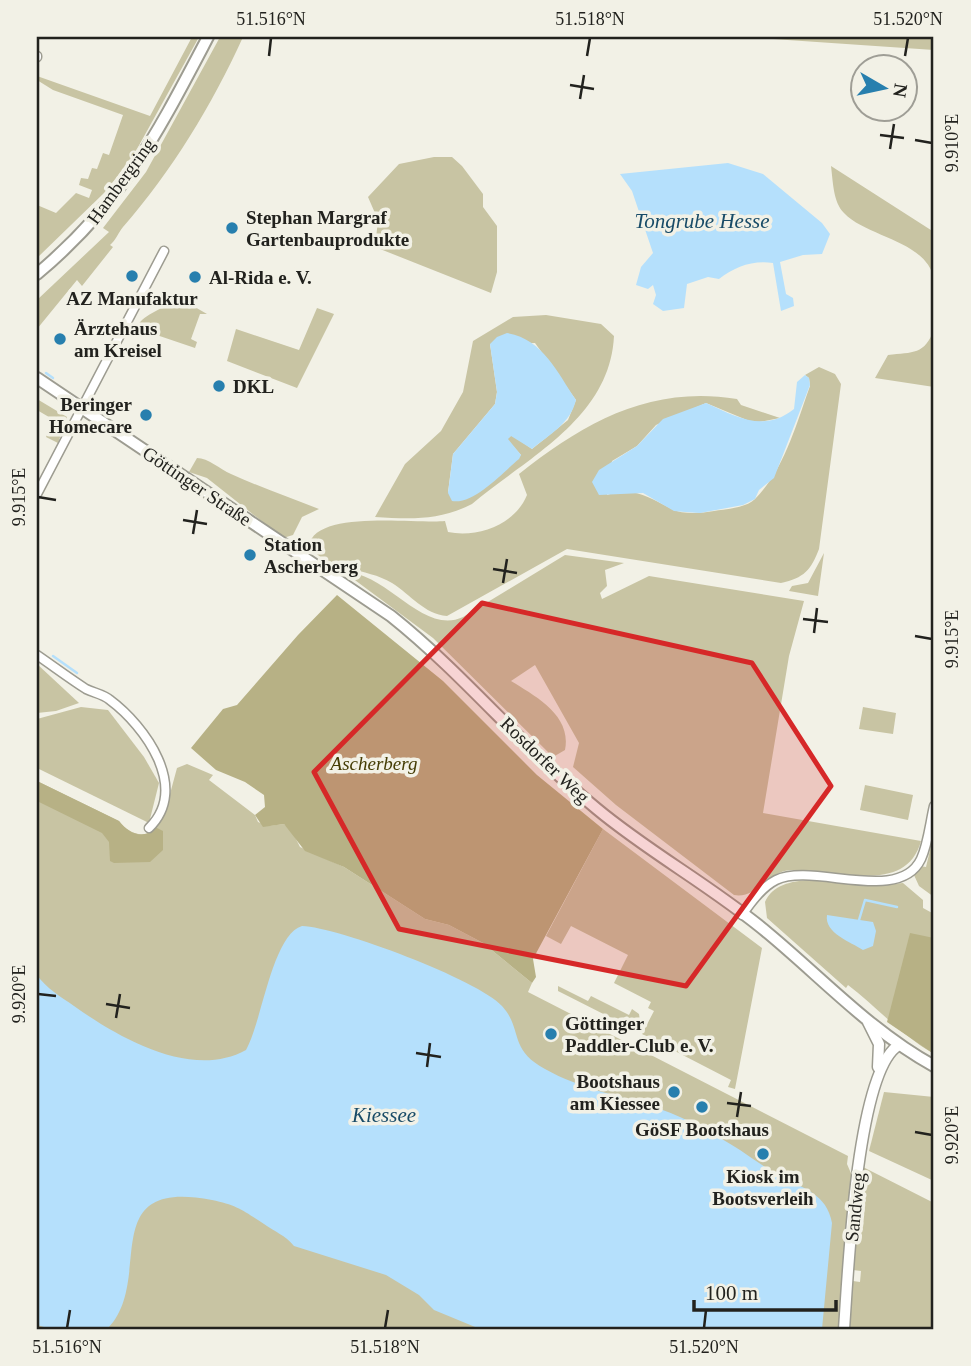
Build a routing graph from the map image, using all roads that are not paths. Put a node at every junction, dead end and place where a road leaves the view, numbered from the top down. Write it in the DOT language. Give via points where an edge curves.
graph roads {
  1 [pos="208,37"];
  2 [pos="164,251"];
  3 [pos="37,274"];
  4 [pos="37,378"];
  5 [pos="81,408"];
  6 [pos="37,494"];
  7 [pos="359,593"];
  8 [pos="37,655"];
  9 [pos="934,806"];
  10 [pos="149,828"];
  11 [pos="742,915"];
  12 [pos="866,1018"];
  13 [pos="899,1045"];
  14 [pos="934,1066"];
  15 [pos="878,1072"];
  16 [pos="874,1085"];
  17 [pos="844,1329"];
  1 -- 3 [label="main road, Hambergring" via="135,169 89,226"];
  2 -- 5 [label="street"];
  4 -- 5 [label="main road, Göttinger Straße"];
  5 -- 6 [label="street"];
  5 -- 7 [label="main road, Göttinger Straße"];
  7 -- 11 [label="main road, Rosdorfer Weg" via="441,658 597,809"];
  8 -- 10 [label="street" via="112,701 159,758 165,772 165,799"];
  9 -- 11 [label="street" via="922,858 904,875 882,881 786,877 762,891"];
  11 -- 12 [label="main road, Rosdorfer Weg"];
  12 -- 13 [label="main road, Rosdorfer Weg"];
  12 -- 15 [label="street" via="879,1044"];
  13 -- 14 [label="main road, Rosdorfer Weg"];
  13 -- 15 [label="street, Sandweg"];
  13 -- 16 [label="street, Sandweg"];
  15 -- 16 [label="street, Sandweg"];
  16 -- 17 [label="street, Sandweg" via="858,1176"];
}
